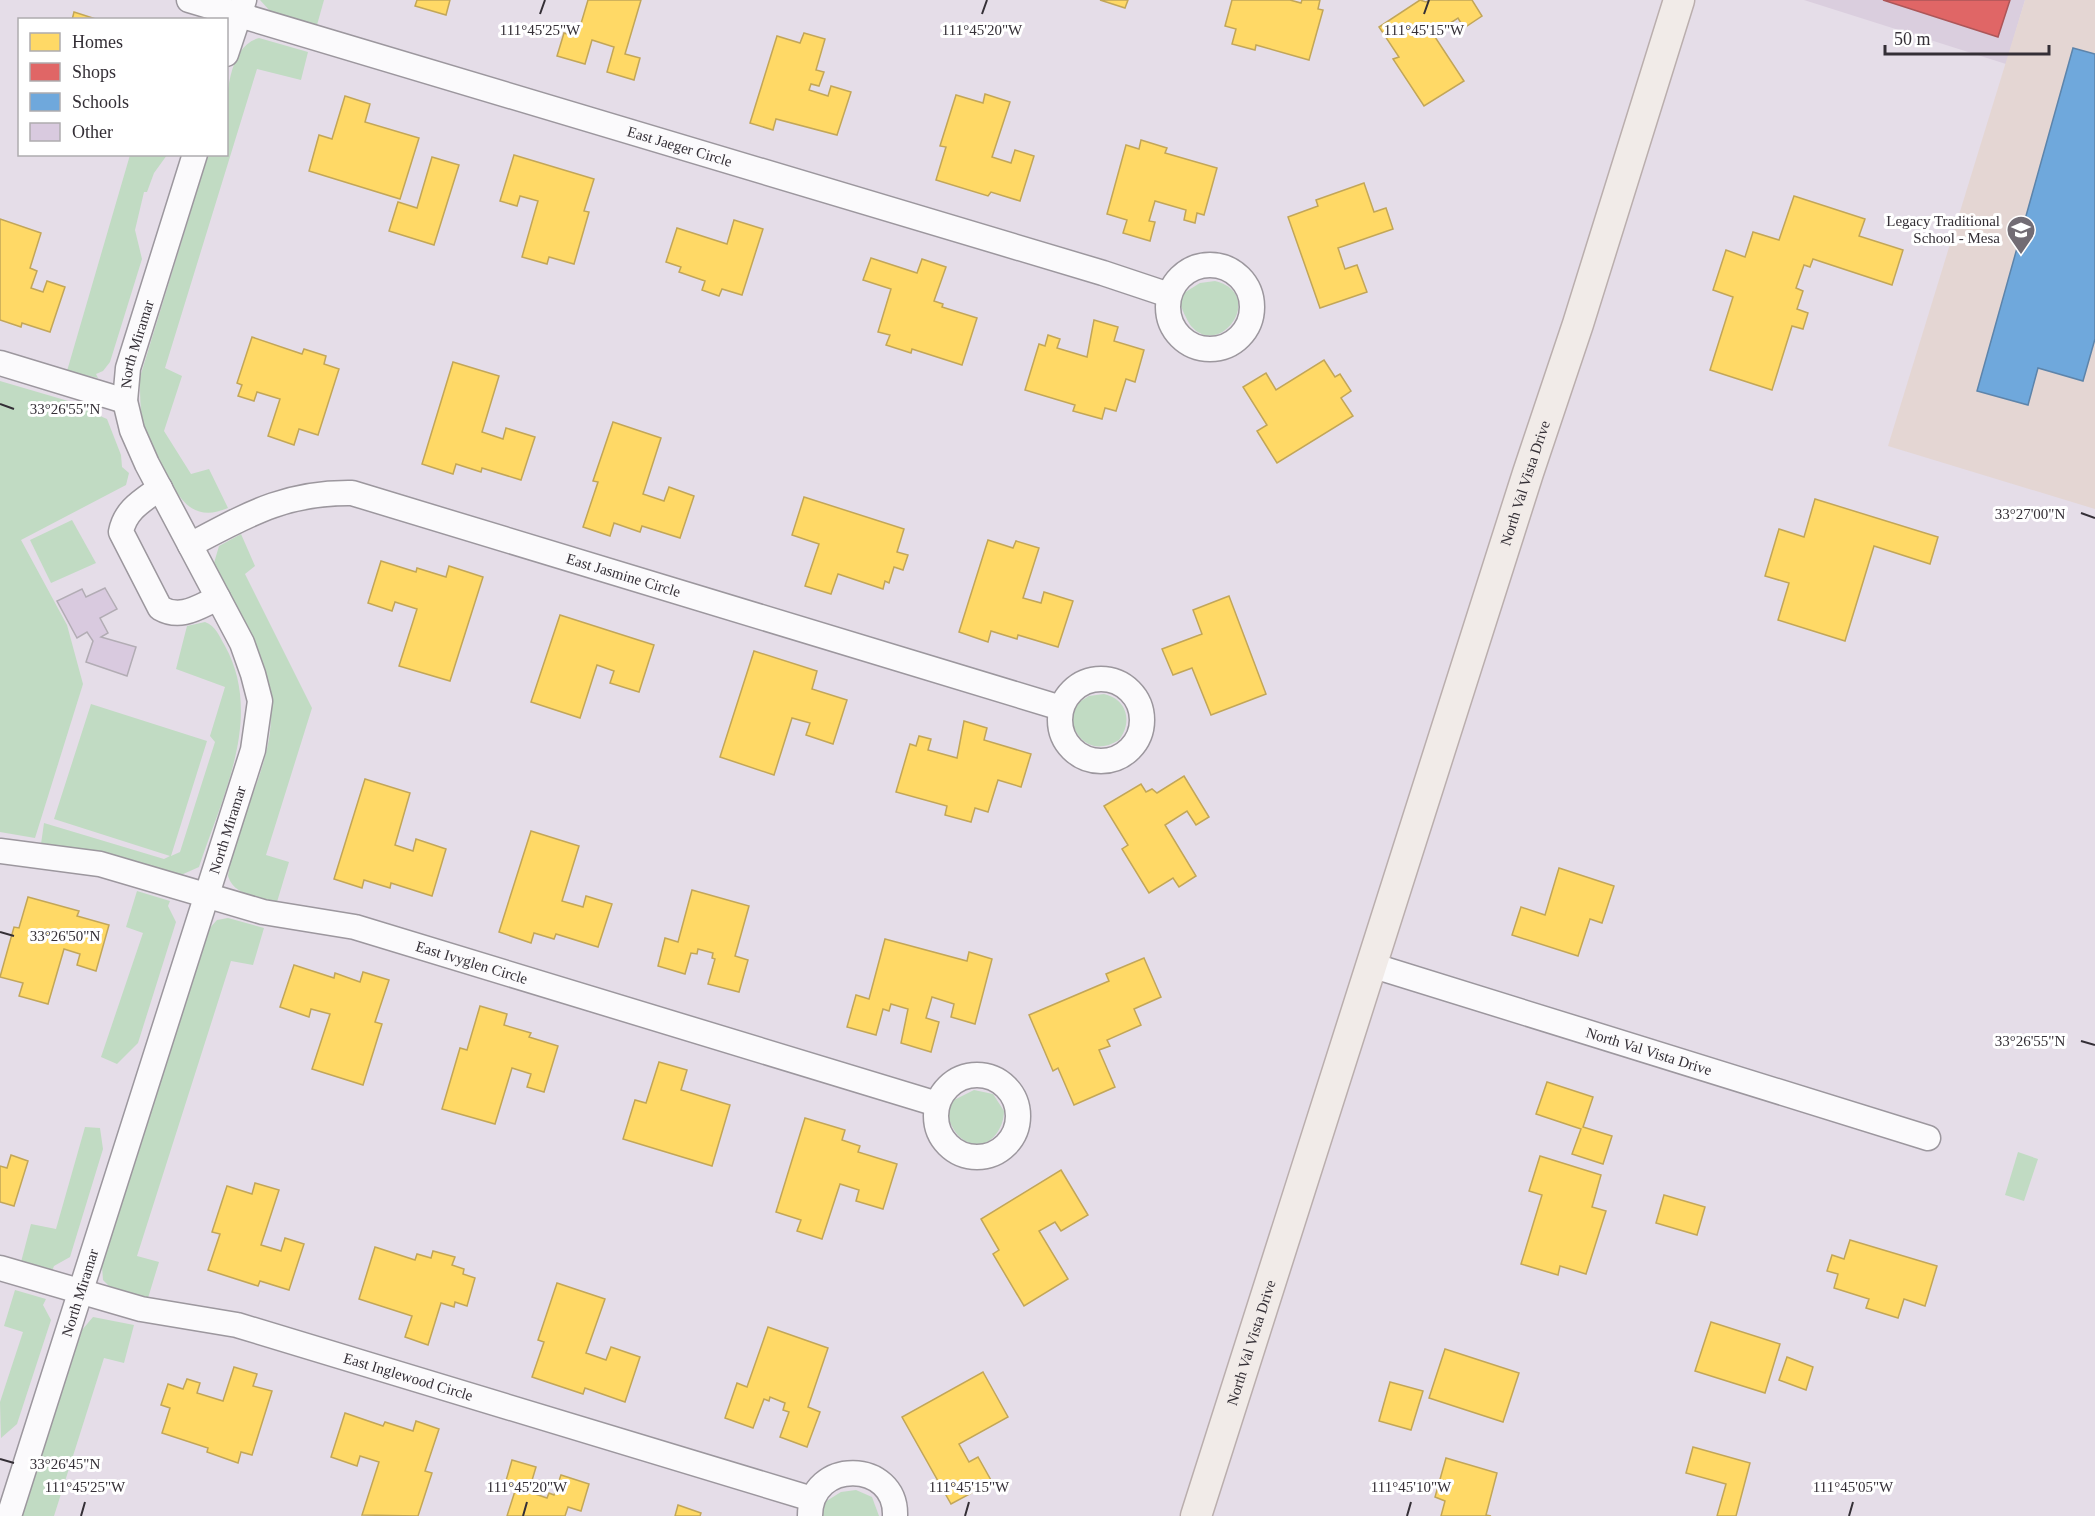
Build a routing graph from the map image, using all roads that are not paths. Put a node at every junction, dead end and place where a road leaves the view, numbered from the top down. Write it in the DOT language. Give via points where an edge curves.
graph roads {
  1 [pos="189,0"];
  2 [pos="1679,0"];
  3 [pos="241,8"];
  4 [pos="228,48"];
  5 [pos="194,156"];
  6 [pos="1169,295"];
  7 [pos="0,363"];
  8 [pos="125,401"];
  9 [pos="160,488"];
  10 [pos="190,545"];
  11 [pos="218,598"];
  12 [pos="1061,708"];
  13 [pos="0,851"];
  14 [pos="208,894"];
  15 [pos="1371,965"];
  16 [pos="937,1104"];
  17 [pos="1928,1138"];
  18 [pos="0,1268"];
  19 [pos="81,1293"];
  20 [pos="811,1508"];
  21 [pos="9,1516"];
  22 [pos="895,1516"];
  23 [pos="1196,1516"];
  1 -- 3 [label="street, East Jaeger Circle"];
  2 -- 15 [label="main road, North Val Vista Drive"];
  3 -- 4 [label="street"];
  3 -- 6 [label="street, East Jaeger Circle"];
  5 -- 8 [label="street, North Miramar" via="128,368"];
  7 -- 8 [label="street"];
  8 -- 9 [label="street, North Miramar" via="132,430"];
  9 -- 10 [label="street, North Miramar"];
  9 -- 11 [label="street" via="130,510 121,532 160,608 170,614 182,614"];
  10 -- 11 [label="street, North Miramar"];
  10 -- 12 [label="street, East Jasmine Circle" via="258,508 318,493 352,493"];
  11 -- 14 [label="street, North Miramar" via="242,643 260,701 253,750"];
  13 -- 14 [label="street, East Ivyglen Circle" via="100,864"];
  14 -- 16 [label="street, East Ivyglen Circle" via="263,912 355,927"];
  14 -- 19 [label="street, North Miramar"];
  15 -- 17 [label="street, North Val Vista Drive"];
  15 -- 23 [label="main road, North Val Vista Drive"];
  18 -- 19 [label="street, East Inglewood Circle"];
  19 -- 20 [label="street, East Inglewood Circle" via="141,1309 237,1325"];
  19 -- 21 [label="street, North Miramar"];
  20 -- 22 [label="street, East Inglewood Circle" via="820,1487 831,1478 858,1472 883,1484 891,1496"];
}
